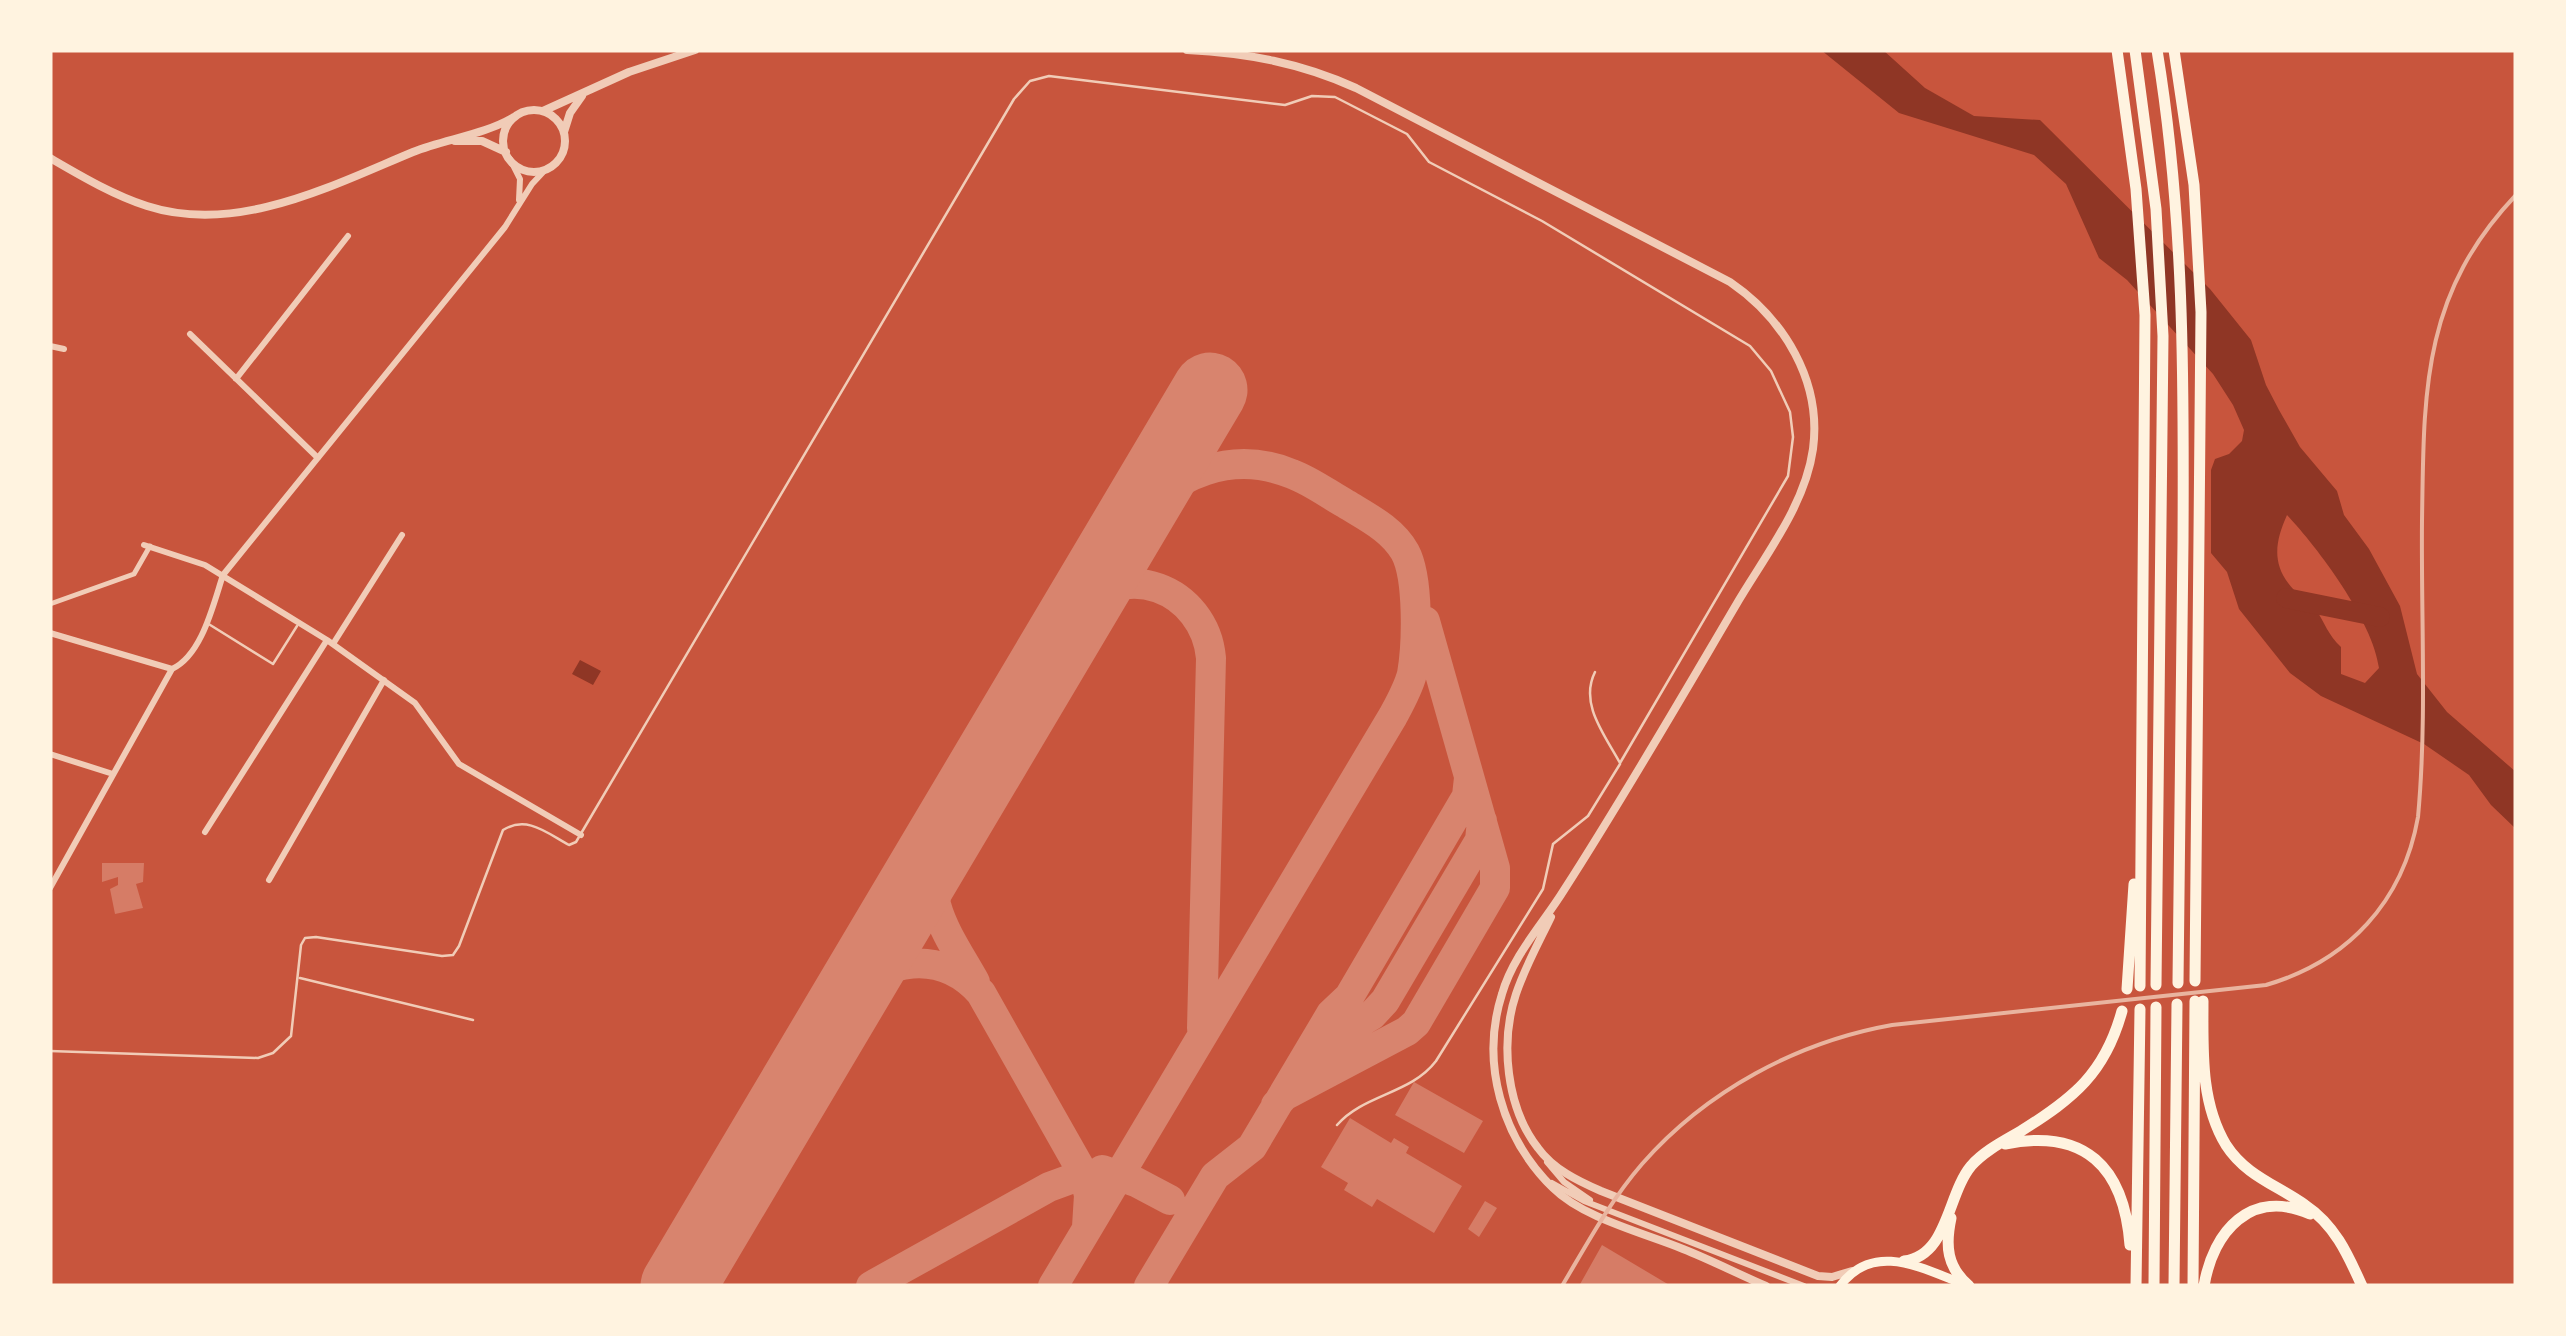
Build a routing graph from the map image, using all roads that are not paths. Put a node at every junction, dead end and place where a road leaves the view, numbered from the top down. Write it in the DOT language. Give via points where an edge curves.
graph roads {
  1 [pos="695,50"];
  2 [pos="1187,50"];
  3 [pos="2116,50"];
  4 [pos="2135,50"];
  5 [pos="2156,50"];
  6 [pos="2174,50"];
  7 [pos="586,91"];
  8 [pos="543,110"];
  9 [pos="514,117"];
  10 [pos="564,132"];
  11 [pos="422,148"];
  12 [pos="508,156"];
  13 [pos="50,158"];
  14 [pos="546,169"];
  15 [pos="518,204"];
  16 [pos="348,236"];
  17 [pos="190,334"];
  18 [pos="50,346"];
  19 [pos="64,349"];
  20 [pos="236,378"];
  21 [pos="318,458"];
  22 [pos="402,535"];
  23 [pos="147,546"];
  24 [pos="223,576"];
  25 [pos="50,604"];
  26 [pos="206,622"];
  27 [pos="299,622"];
  28 [pos="50,634"];
  29 [pos="330,642"];
  30 [pos="172,669"];
  31 [pos="1595,672"];
  32 [pos="384,680"];
  33 [pos="50,754"];
  34 [pos="1620,763"];
  35 [pos="114,774"];
  36 [pos="205,832"];
  37 [pos="580,835"];
  38 [pos="270,880"];
  39 [pos="50,888"];
  40 [pos="1562,894"];
  41 [pos="298,978"];
  42 [pos="2199,981"];
  43 [pos="2178,983"];
  44 [pos="2156,984"];
  45 [pos="2134,987"];
  46 [pos="2178,1004"];
  47 [pos="2156,1008"];
  48 [pos="2140,1009"];
  49 [pos="2122,1011"];
  50 [pos="473,1020"];
  51 [pos="50,1051"];
  52 [pos="1337,1126"];
  53 [pos="1996,1146"];
  54 [pos="1537,1148"];
  55 [pos="1543,1177"];
  56 [pos="1955,1194"];
  57 [pos="1604,1208"];
  58 [pos="2327,1224"];
  59 [pos="1904,1261"];
  60 [pos="1856,1270"];
  61 [pos="1766,1286"];
  62 [pos="1804,1286"];
  63 [pos="1840,1286"];
  64 [pos="1969,1286"];
  65 [pos="2134,1286"];
  66 [pos="2154,1286"];
  67 [pos="2174,1286"];
  68 [pos="2193,1286"];
  69 [pos="2204,1286"];
  70 [pos="2362,1286"];
  1 -- 7 [label="street"];
  2 -- 40 [label="street" via="1268,58 1329,76 1730,282 1776,322 1804,374 1814,430 1801,488"];
  3 -- 45 [label="highway" via="2142,252 2145,380"];
  4 -- 44 [label="highway" via="2161,272"];
  5 -- 43 [label="highway" via="2174,166 2183,293"];
  6 -- 42 [label="highway" via="2194,185 2201,312"];
  7 -- 8 [label="street"];
  7 -- 10 [label="street"];
  8 -- 9 [label="street"];
  8 -- 10 [label="street"];
  9 -- 11 [label="street"];
  9 -- 12 [label="street" via="504,133"];
  10 -- 14 [label="street" via="561,157"];
  11 -- 12 [label="street" via="472,140"];
  11 -- 13 [label="street" via="262,208 213,216 132,201"];
  12 -- 14 [label="street" via="530,172"];
  12 -- 15 [label="street" via="520,179"];
  14 -- 15 [label="street"];
  15 -- 21 [label="street"];
  16 -- 20 [label="street"];
  17 -- 20 [label="street"];
  18 -- 19 [label="street"];
  20 -- 21 [label="street"];
  21 -- 24 [label="street"];
  22 -- 29 [label="street"];
  23 -- 24 [label="street"];
  23 -- 25 [label="street" via="134,574"];
  24 -- 26 [label="street"];
  24 -- 27 [label="street"];
  26 -- 27 [label="lane" via="273,664"];
  26 -- 30 [label="street" via="184,662"];
  27 -- 29 [label="street"];
  28 -- 30 [label="street"];
  29 -- 32 [label="street"];
  29 -- 36 [label="street"];
  30 -- 35 [label="street"];
  31 -- 34 [label="lane" via="1590,704"];
  32 -- 37 [label="street" via="415,703 459,764"];
  32 -- 38 [label="street"];
  33 -- 35 [label="street"];
  34 -- 37 [label="lane" via="1788,476 1790,412 1758,354 1722,326 1429,162 1411,136 1336,97 1285,105 1049,76 1030,80 1014,99"];
  34 -- 52 [label="lane" via="1588,816 1553,844 1543,890 1436,1061 1417,1080 1356,1106"];
  35 -- 39 [label="street"];
  37 -- 41 [label="lane" via="569,845 528,824 503,830 452,954 310,936 301,946"];
  40 -- 54 [label="street" via="1520,982 1508,1032 1512,1090"];
  40 -- 55 [label="street" via="1511,971 1493,1032 1503,1105 1517,1141"];
  41 -- 50 [label="lane"];
  41 -- 51 [label="lane" via="291,1036 258,1058"];
  46 -- 67 [label="highway"];
  47 -- 66 [label="highway"];
  48 -- 65 [label="highway"];
  49 -- 53 [label="highway" via="2091,1078"];
  53 -- 56 [label="highway" via="1973,1164"];
  53 -- 65 [label="highway" via="2047,1140 2098,1160 2122,1194"];
  54 -- 57 [label="street" via="1564,1182"];
  54 -- 60 [label="street" via="1590,1186 1770,1258 1818,1276"];
  55 -- 57 [label="street"];
  55 -- 61 [label="street" via="1578,1206"];
  56 -- 59 [label="highway" via="1935,1244 1924,1257"];
  56 -- 64 [label="highway" via="1948,1250"];
  57 -- 62 [label="street"];
  58 -- 68 [label="highway" via="2255,1176 2226,1144 2206,1090 2199,1001"];
  58 -- 69 [label="highway" via="2294,1208 2247,1214 2215,1246"];
  58 -- 70 [label="highway"];
  59 -- 60 [label="main road" via="1879,1260"];
  59 -- 64 [label="main road"];
  60 -- 63 [label="main road"];
}
